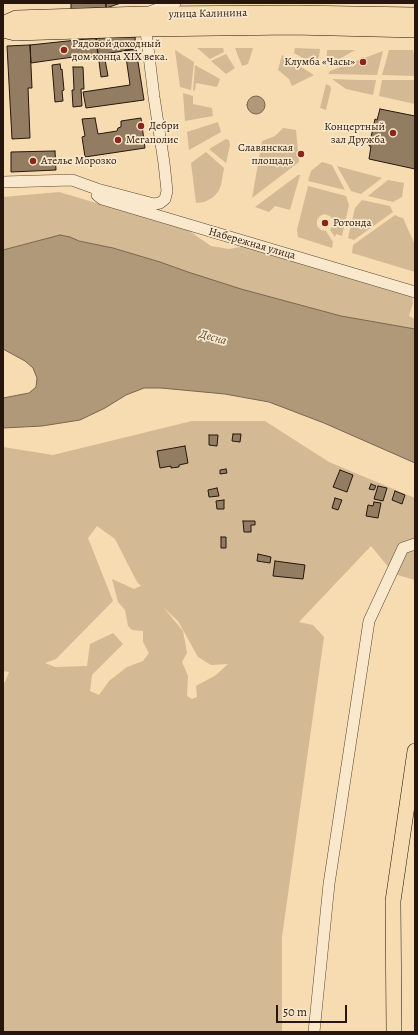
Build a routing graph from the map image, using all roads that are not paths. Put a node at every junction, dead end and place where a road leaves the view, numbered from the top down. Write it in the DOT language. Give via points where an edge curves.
graph roads {
  1 [pos="175,3"];
  2 [pos="415,15"];
  3 [pos="144,22"];
  4 [pos="3,24"];
  5 [pos="3,30"];
  6 [pos="415,30"];
  7 [pos="3,182"];
  8 [pos="97,189"];
  9 [pos="415,292"];
  10 [pos="415,544"];
  11 [pos="415,751"];
  12 [pos="314,1032"];
  13 [pos="394,1032"];
  1 -- 3 [label="street"];
  2 -- 3 [label="main road, улица Калинина" via="294,13"];
  3 -- 4 [label="main road, улица Калинина" via="16,18"];
  3 -- 5 [label="main road, улица Калинина" via="15,33"];
  3 -- 6 [label="main road, улица Калинина"];
  3 -- 8 [label="street, Набережная улица" via="167,192 165,199 154,204"];
  7 -- 8 [label="street, Набережная улица" via="72,180"];
  8 -- 9 [label="street, Набережная улица" via="97,195 102,199"];
  10 -- 12 [label="street" via="403,548 369,621 329,884"];
  11 -- 13 [label="main road" via="393,901"];
}
